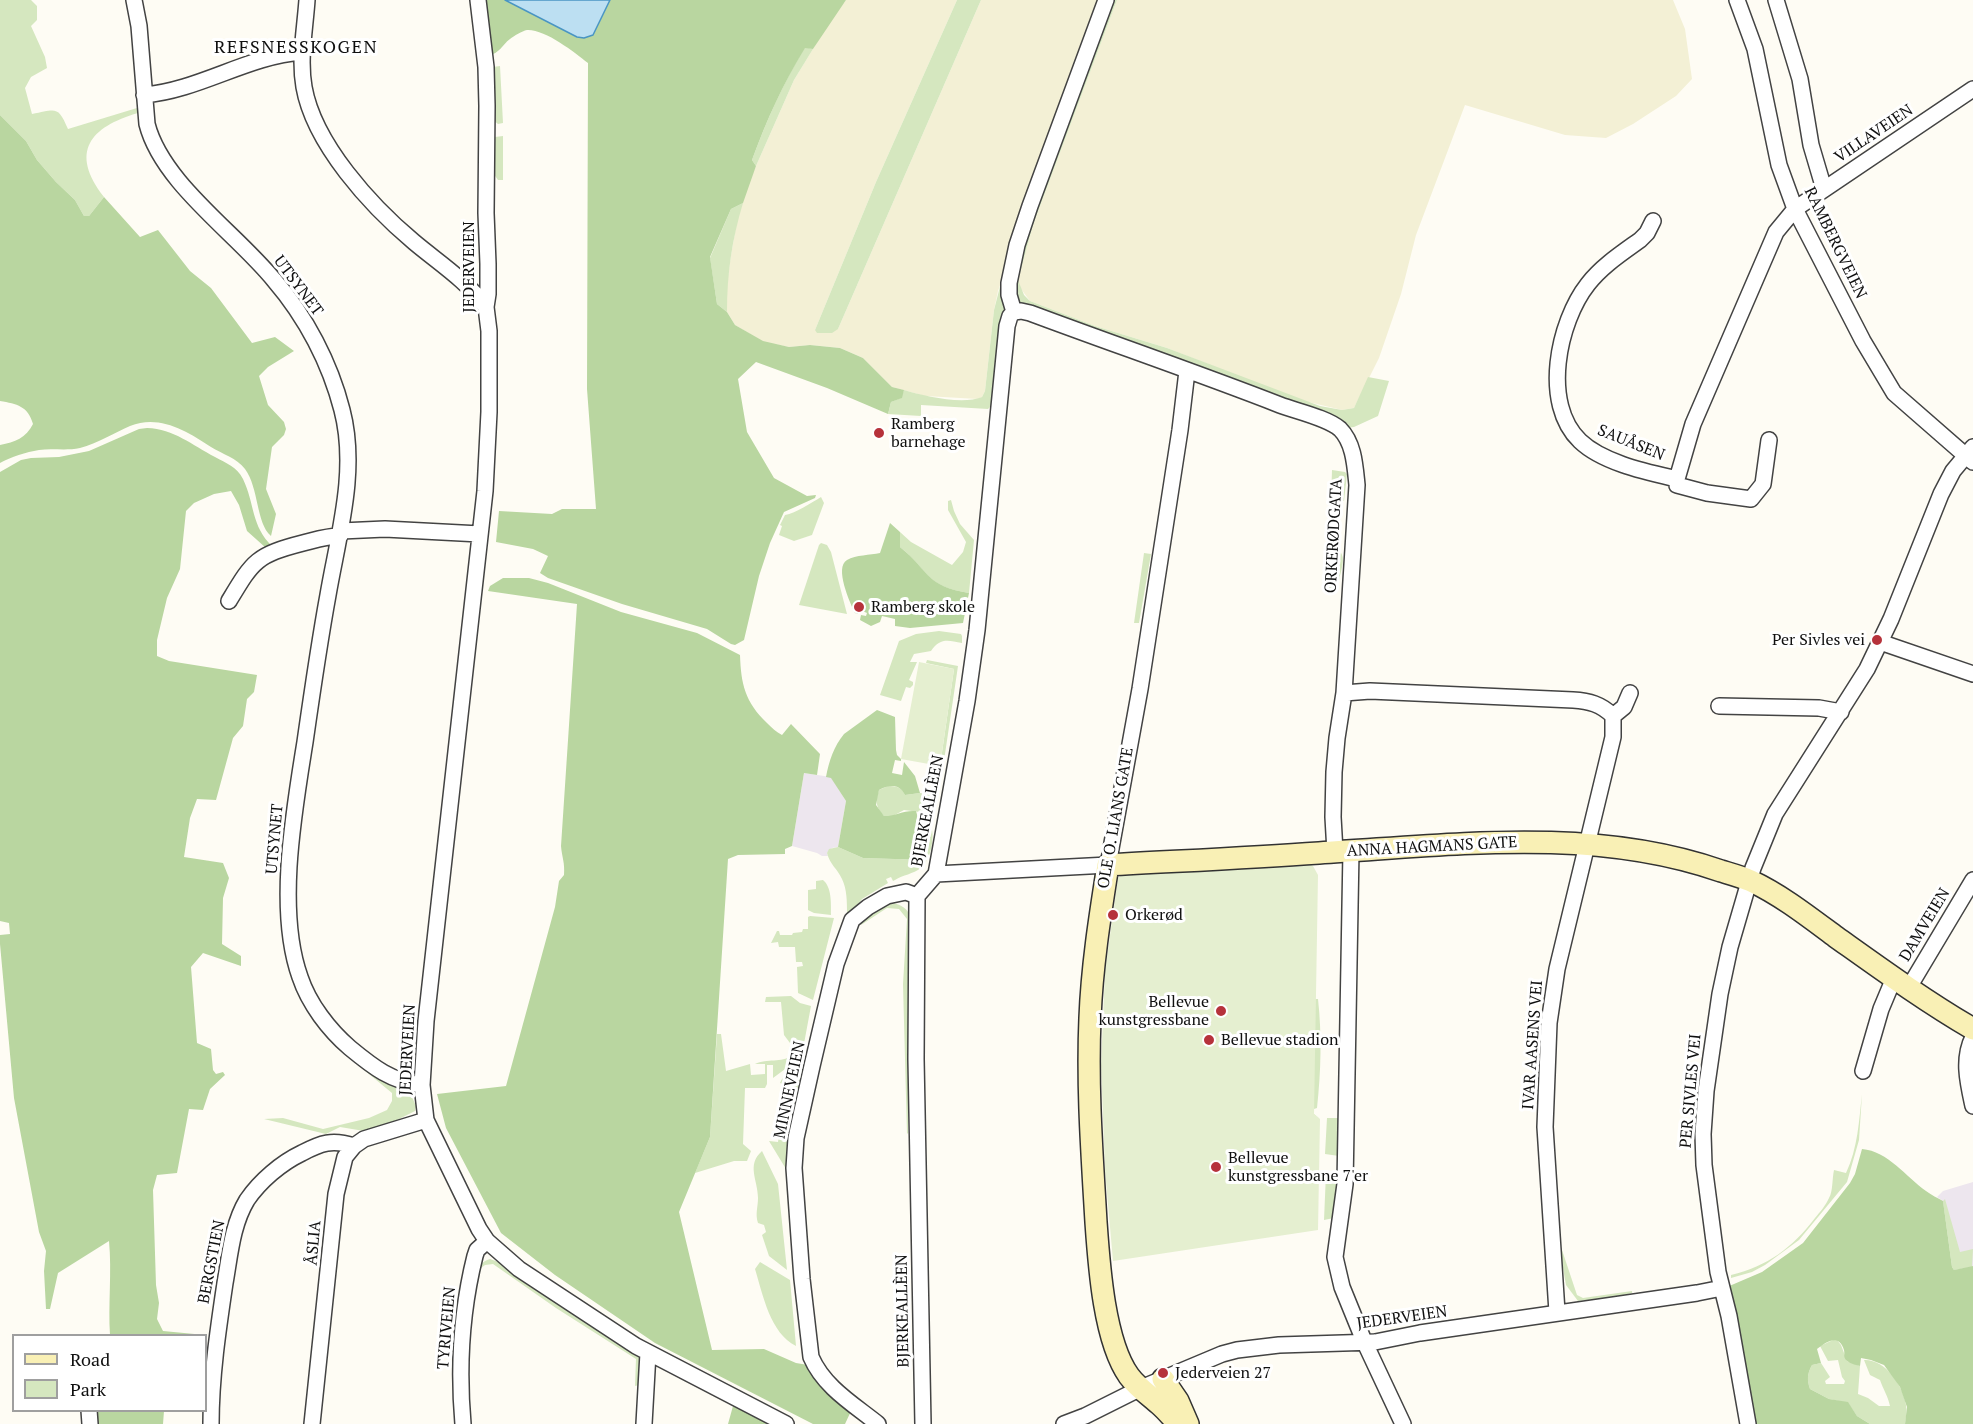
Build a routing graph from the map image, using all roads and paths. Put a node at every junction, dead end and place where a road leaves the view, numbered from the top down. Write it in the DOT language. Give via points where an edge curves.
graph roads {
  1 [pos="134,0"];
  2 [pos="307,0"];
  3 [pos="478,0"];
  4 [pos="1106,0"];
  5 [pos="1737,0"];
  6 [pos="1776,0"];
  7 [pos="302,52"];
  8 [pos="1973,89"];
  9 [pos="144,95"];
  10 [pos="1824,189"];
  11 [pos="1795,208"];
  12 [pos="1653,221"];
  13 [pos="486,307"];
  14 [pos="1014,312"];
  15 [pos="1186,371"];
  16 [pos="1769,440"];
  17 [pos="1971,456"];
  18 [pos="1677,479"];
  19 [pos="340,534"];
  20 [pos="480,534"];
  21 [pos="229,601"];
  22 [pos="1880,642"];
  23 [pos="1973,674"];
  24 [pos="1344,693"];
  25 [pos="1630,693"];
  26 [pos="1719,706"];
  27 [pos="1841,712"];
  28 [pos="1613,716"];
  29 [pos="1586,843"];
  30 [pos="1343,851"];
  31 [pos="1108,865"];
  32 [pos="936,874"];
  33 [pos="1750,880"];
  34 [pos="1973,880"];
  35 [pos="917,896"];
  36 [pos="1901,984"];
  37 [pos="1973,1029"];
  38 [pos="1973,1037"];
  39 [pos="1863,1071"];
  40 [pos="422,1085"];
  41 [pos="1973,1106"];
  42 [pos="426,1120"];
  43 [pos="354,1146"];
  44 [pos="487,1241"];
  45 [pos="1722,1288"];
  46 [pos="1557,1312"];
  47 [pos="1364,1341"];
  48 [pos="648,1353"];
  49 [pos="1163,1379"];
  50 [pos="1141,1388"];
  51 [pos="212,1424"];
  52 [pos="312,1424"];
  53 [pos="463,1424"];
  54 [pos="644,1424"];
  55 [pos="786,1424"];
  56 [pos="878,1424"];
  57 [pos="923,1424"];
  58 [pos="1064,1424"];
  59 [pos="1178,1424"];
  60 [pos="1188,1424"];
  61 [pos="1403,1424"];
  62 [pos="1748,1424"];
  1 -- 9 [label="street, UTSYNET"];
  2 -- 7 [label="street"];
  3 -- 13 [label="street, JEDERVEIEN" via="488,106"];
  4 -- 14 [label="street" via="1020,237 1009,295"];
  5 -- 11 [label="street, RAMBERGVEIEN" via="1755,49 1779,165"];
  6 -- 10 [label="street" via="1800,79 1811,145"];
  7 -- 9 [label="street" via="264,59 174,91"];
  7 -- 13 [label="street" via="303,85 309,108 344,167 387,216 459,278"];
  8 -- 10 [label="street, VILLAVEIEN"];
  9 -- 19 [label="street, UTSYNET" via="147,124 158,153 193,196 274,279 332,374 343,412 348,452"];
  10 -- 11 [label="street, VILLAVEIEN"];
  11 -- 17 [label="street, RAMBERGVEIEN" via="1888,385 1903,402"];
  11 -- 18 [label="street, SAUÅSEN" via="1768,248 1693,424"];
  12 -- 18 [label="street, SAUÅSEN" via="1647,233 1598,273 1581,293 1563,333 1558,380 1565,417 1586,446 1642,470"];
  13 -- 20 [label="street, JEDERVEIEN" via="489,412"];
  14 -- 15 [label="street, ORKERØDGATA" via="1030,313"];
  14 -- 32 [label="street, BJERKEALLÈEN" via="1007,326 967,701"];
  15 -- 24 [label="street, ORKERØDGATA" via="1326,422 1340,429 1350,444 1357,485"];
  15 -- 31 [label="street, OLE O. LIANS GATE" via="1140,689"];
  16 -- 18 [label="street, SAUÅSEN" via="1763,483 1751,499 1677,486"];
  17 -- 22 [label="street, PER SIVLES VEI" via="1953,471 1941,494"];
  19 -- 20 [label="street" via="419,530"];
  19 -- 21 [label="street" via="264,555 244,576"];
  19 -- 40 [label="street, UTSYNET" via="293,826 289,886 294,957 309,997 343,1042 387,1076"];
  20 -- 40 [label="street, JEDERVEIEN"];
  22 -- 23 [label="street"];
  22 -- 27 [label="street, PER SIVLES VEI"];
  24 -- 28 [label="street" via="1589,701"];
  24 -- 30 [label="street, ORKERØDGATA" via="1334,772"];
  25 -- 28 [label="street" via="1624,707"];
  26 -- 27 [label="street"];
  27 -- 33 [label="street, PER SIVLES VEI" via="1775,814"];
  28 -- 29 [label="street, IVAR AASENS VEI" via="1613,737"];
  29 -- 30 [label="street, ANNA HAGMANS GATE"];
  29 -- 33 [label="street, ANNA HAGMANS GATE" via="1666,854"];
  29 -- 46 [label="street, IVAR AASENS VEI" via="1557,969 1545,1072"];
  30 -- 31 [label="street, ANNA HAGMANS GATE"];
  30 -- 47 [label="street, ORKERØDGATA" via="1345,1184 1335,1257 1342,1287"];
  31 -- 32 [label="street, ANNA HAGMANS GATE"];
  31 -- 50 [label="street, OLE O. LIANS GATE" via="1090,1020 1091,1145 1106,1312 1124,1367"];
  32 -- 35 [label="street, BJERKEALLÈEN"];
  33 -- 36 [label="street, ANNA HAGMANS GATE"];
  33 -- 45 [label="street, PER SIVLES VEI" via="1720,994 1704,1115 1706,1183"];
  34 -- 36 [label="street, DAMVEIEN"];
  35 -- 56 [label="street, MINNEVEIEN" via="906,892 887,896 852,921 832,977 796,1138 796,1202 811,1357 828,1383"];
  35 -- 57 [label="street, BJERKEALLÈEN"];
  36 -- 37 [label="street, ANNA HAGMANS GATE"];
  36 -- 39 [label="street" via="1881,1010"];
  38 -- 41 [label="street" via="1966,1061"];
  40 -- 42 [label="street, JEDERVEIEN"];
  42 -- 43 [label="street" via="364,1139"];
  42 -- 44 [label="street, JEDERVEIEN"];
  43 -- 51 [label="street, BERGSTIEN" via="327,1143 291,1158 255,1189 242,1209 233,1234 217,1336"];
  43 -- 52 [label="street, ÅSLIA" via="345,1157 336,1194"];
  44 -- 48 [label="street, JEDERVEIEN" via="543,1287"];
  44 -- 53 [label="street, TYRIVEIEN" via="475,1256 463,1318"];
  45 -- 46 [label="street, JEDERVEIEN"];
  45 -- 62 [label="street, PER SIVLES VEI"];
  46 -- 47 [label="street, JEDERVEIEN"];
  47 -- 49 [label="street, JEDERVEIEN" via="1238,1350"];
  47 -- 61 [label="street, ORKERØDGATA"];
  48 -- 54 [label="street"];
  48 -- 55 [label="street, JEDERVEIEN"];
  49 -- 50 [label="street, JEDERVEIEN"];
  49 -- 60 [label="street"];
  50 -- 58 [label="street, JEDERVEIEN"];
  50 -- 59 [label="street, OLE O. LIANS GATE"];
}
